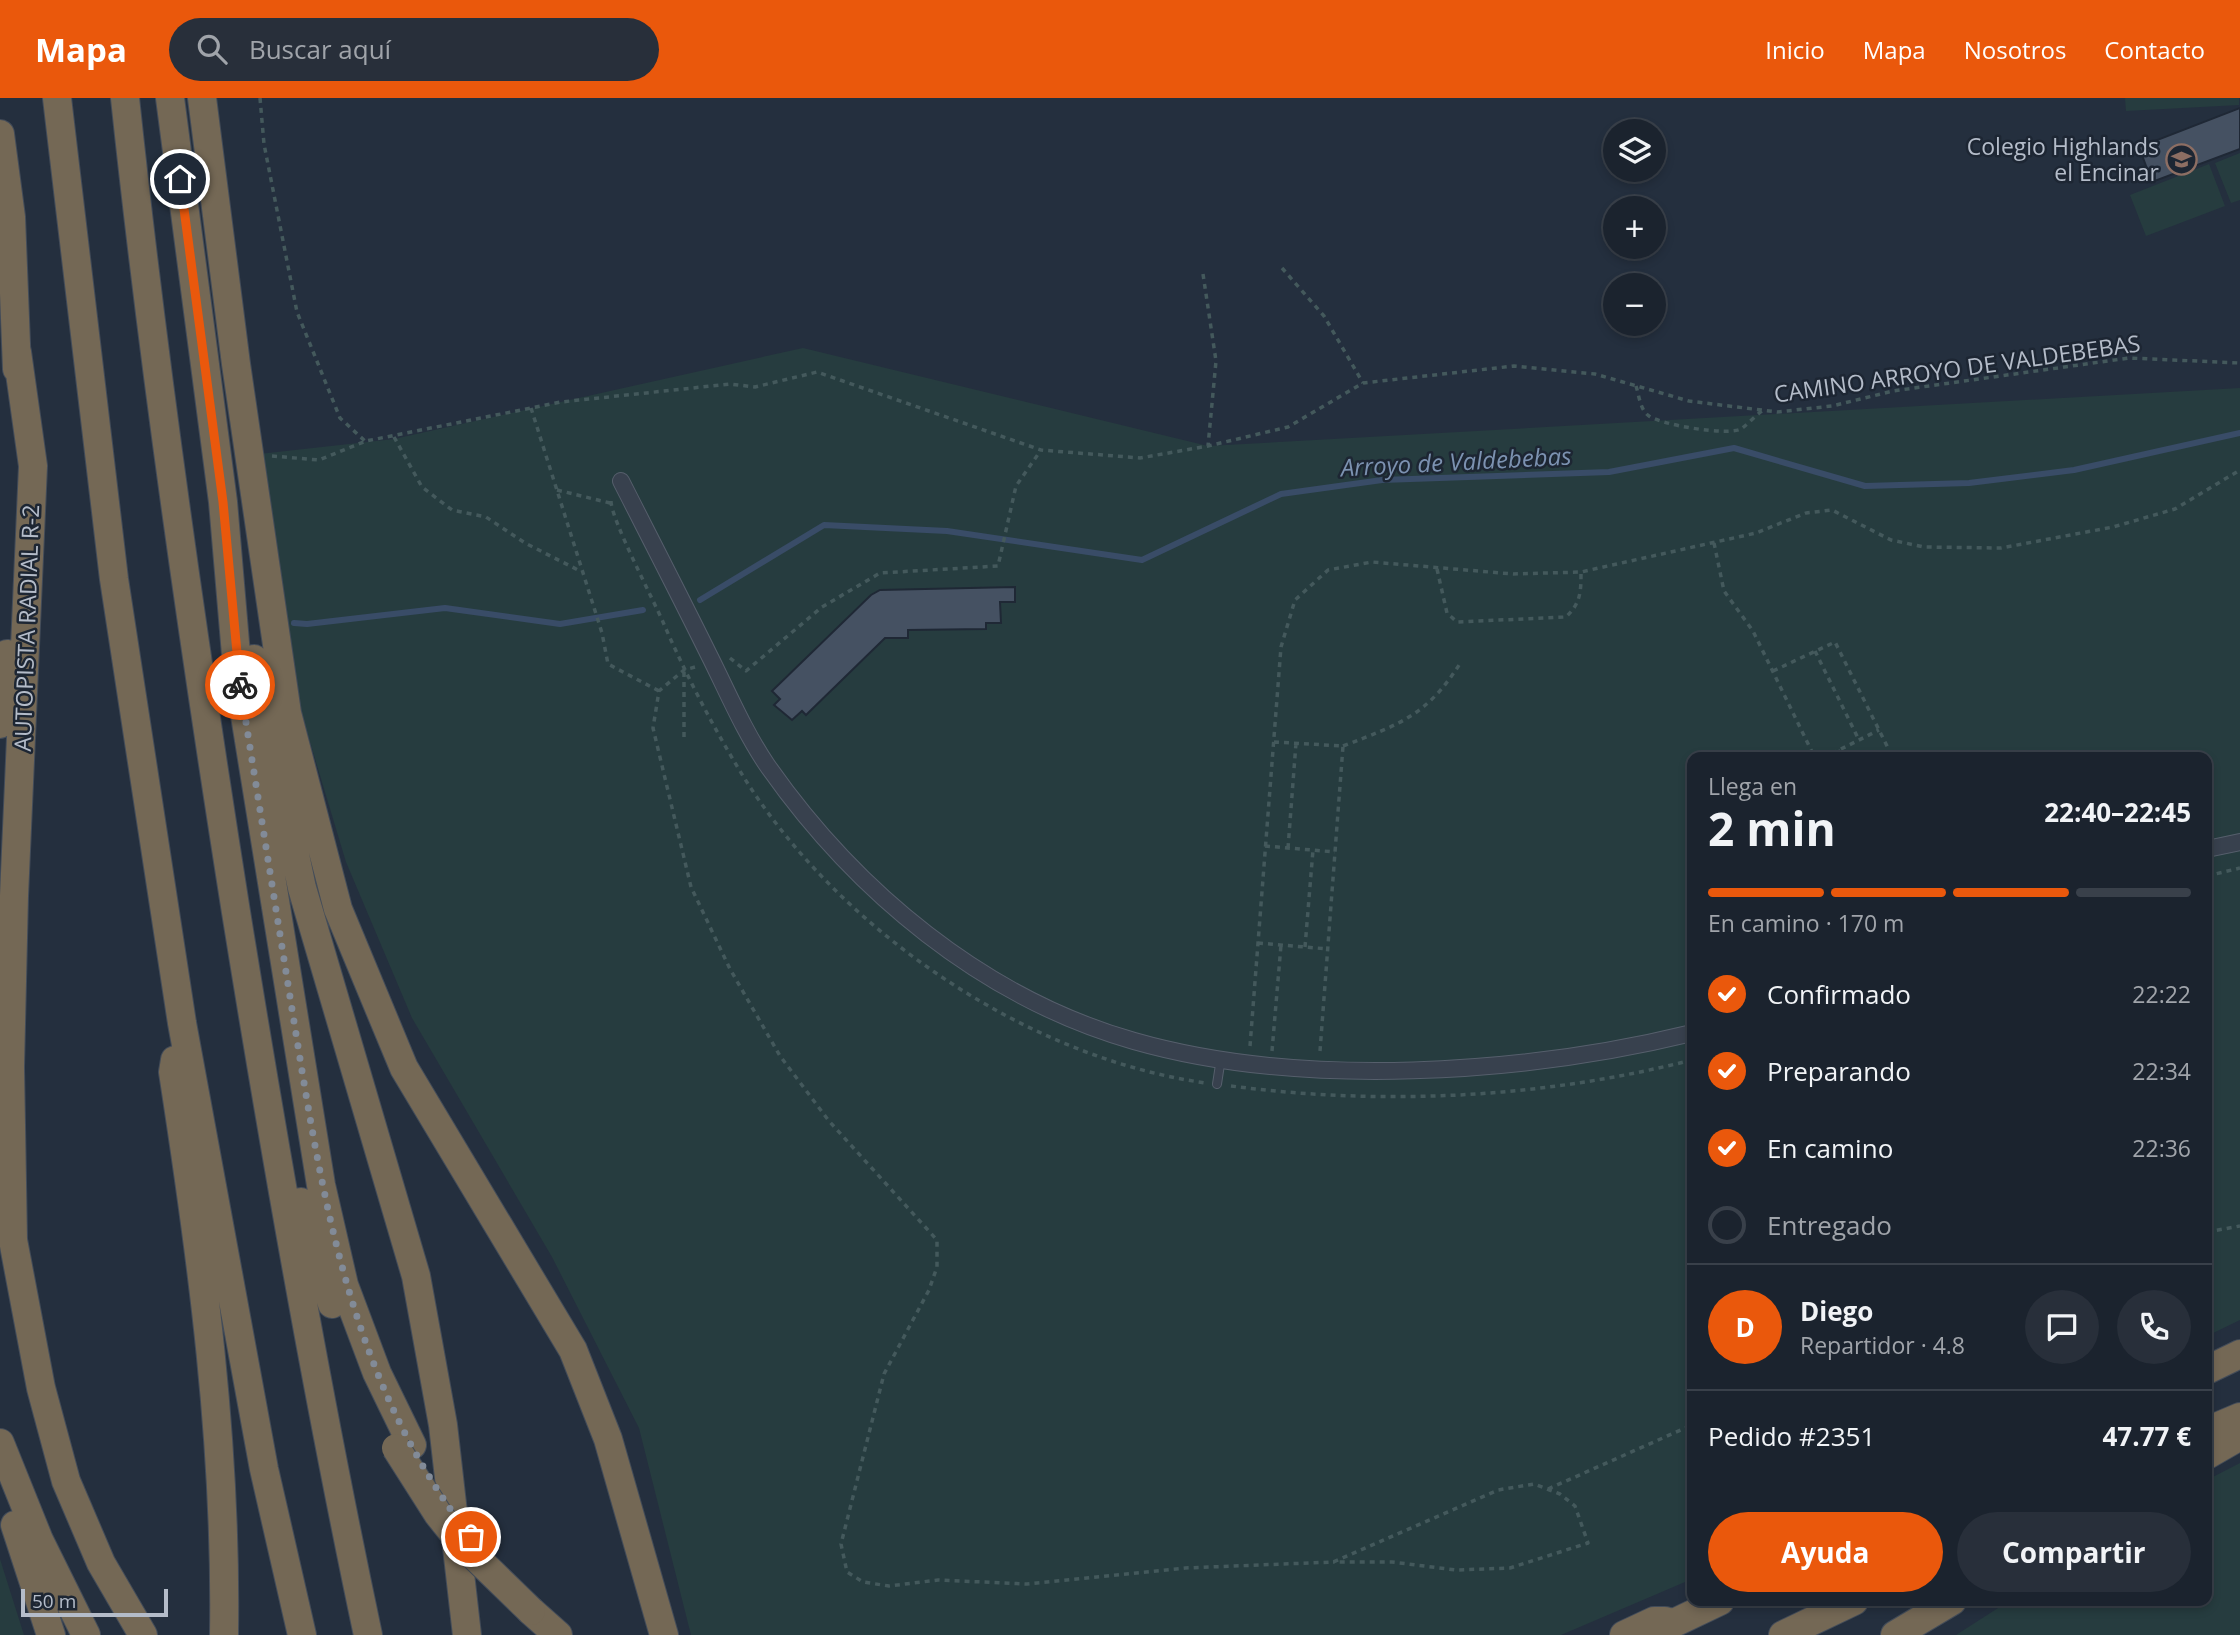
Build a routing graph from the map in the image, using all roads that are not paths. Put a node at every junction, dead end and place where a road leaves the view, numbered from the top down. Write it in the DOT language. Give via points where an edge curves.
graph roads {
  1 [pos="57,98"];
  2 [pos="125,98"];
  3 [pos="170,98"];
  4 [pos="202,98"];
  5 [pos="0,134"];
  6 [pos="18,352"];
  7 [pos="621,481"];
  8 [pos="223,502"];
  9 [pos="0,724"];
  10 [pos="2240,842"];
  11 [pos="2212,848"];
  12 [pos="182,1023"];
  13 [pos="1687,1034"];
  14 [pos="258,1048"];
  15 [pos="1221,1058"];
  16 [pos="1217,1084"];
  17 [pos="2240,1354"];
  18 [pos="2212,1368"];
  19 [pos="2240,1417"];
  20 [pos="2212,1429"];
  21 [pos="2240,1436"];
  22 [pos="0,1443"];
  23 [pos="404,1447"];
  24 [pos="2212,1452"];
  25 [pos="0,1461"];
  26 [pos="1710,1606"];
  27 [pos="1844,1606"];
  28 [pos="1944,1606"];
  29 [pos="1679,1621"];
  30 [pos="51,1635"];
  31 [pos="86,1635"];
  32 [pos="143,1635"];
  33 [pos="224,1635"];
  34 [pos="302,1635"];
  35 [pos="368,1635"];
  36 [pos="467,1635"];
  37 [pos="558,1635"];
  38 [pos="664,1635"];
  39 [pos="1624,1635"];
  40 [pos="1649,1635"];
  41 [pos="1783,1635"];
  42 [pos="1895,1635"];
  1 -- 12 [label="highway" via="114,579"];
  2 -- 14 [label="highway" via="166,446"];
  3 -- 8 [label="highway"];
  4 -- 38 [label="highway" via="287,713 338,909 404,1068 573,1350 608,1439"];
  5 -- 6 [label="highway" via="11,217"];
  6 -- 9 [label="highway" via="11,614"];
  6 -- 32 [label="highway, AUTOPISTA RADIAL R-2" via="33,466 14,896 10,1067 13,1240 41,1388 66,1481 101,1563"];
  7 -- 15 [label="street" via="734,709 766,763 865,884 923,932 1007,987 1132,1041"];
  8 -- 23 [label="highway" via="237,666 321,1185 344,1284"];
  8 -- 36 [label="highway" via="302,888 416,1276 443,1425"];
  10 -- 11 [label="street"];
  12 -- 33 [label="highway" via="173,1072 214,1367 222,1466"];
  12 -- 34 [label="highway" via="264,1469"];
  13 -- 15 [label="street" via="1576,1056 1460,1069 1318,1069"];
  14 -- 23 [label="highway" via="338,1324 378,1415"];
  14 -- 35 [label="highway" via="328,1448"];
  15 -- 16 [label="lane"];
  17 -- 18 [label="highway"];
  19 -- 20 [label="highway"];
  21 -- 24 [label="highway"];
  22 -- 31 [label="highway" via="38,1540"];
  23 -- 37 [label="highway, bridge" via="438,1514 462,1544"];
  25 -- 30 [label="highway" via="13,1518"];
  26 -- 29 [label="highway"];
  27 -- 41 [label="highway"];
  28 -- 42 [label="highway"];
  29 -- 39 [label="highway" via="1654,1621"];
  29 -- 40 [label="highway"];
}
